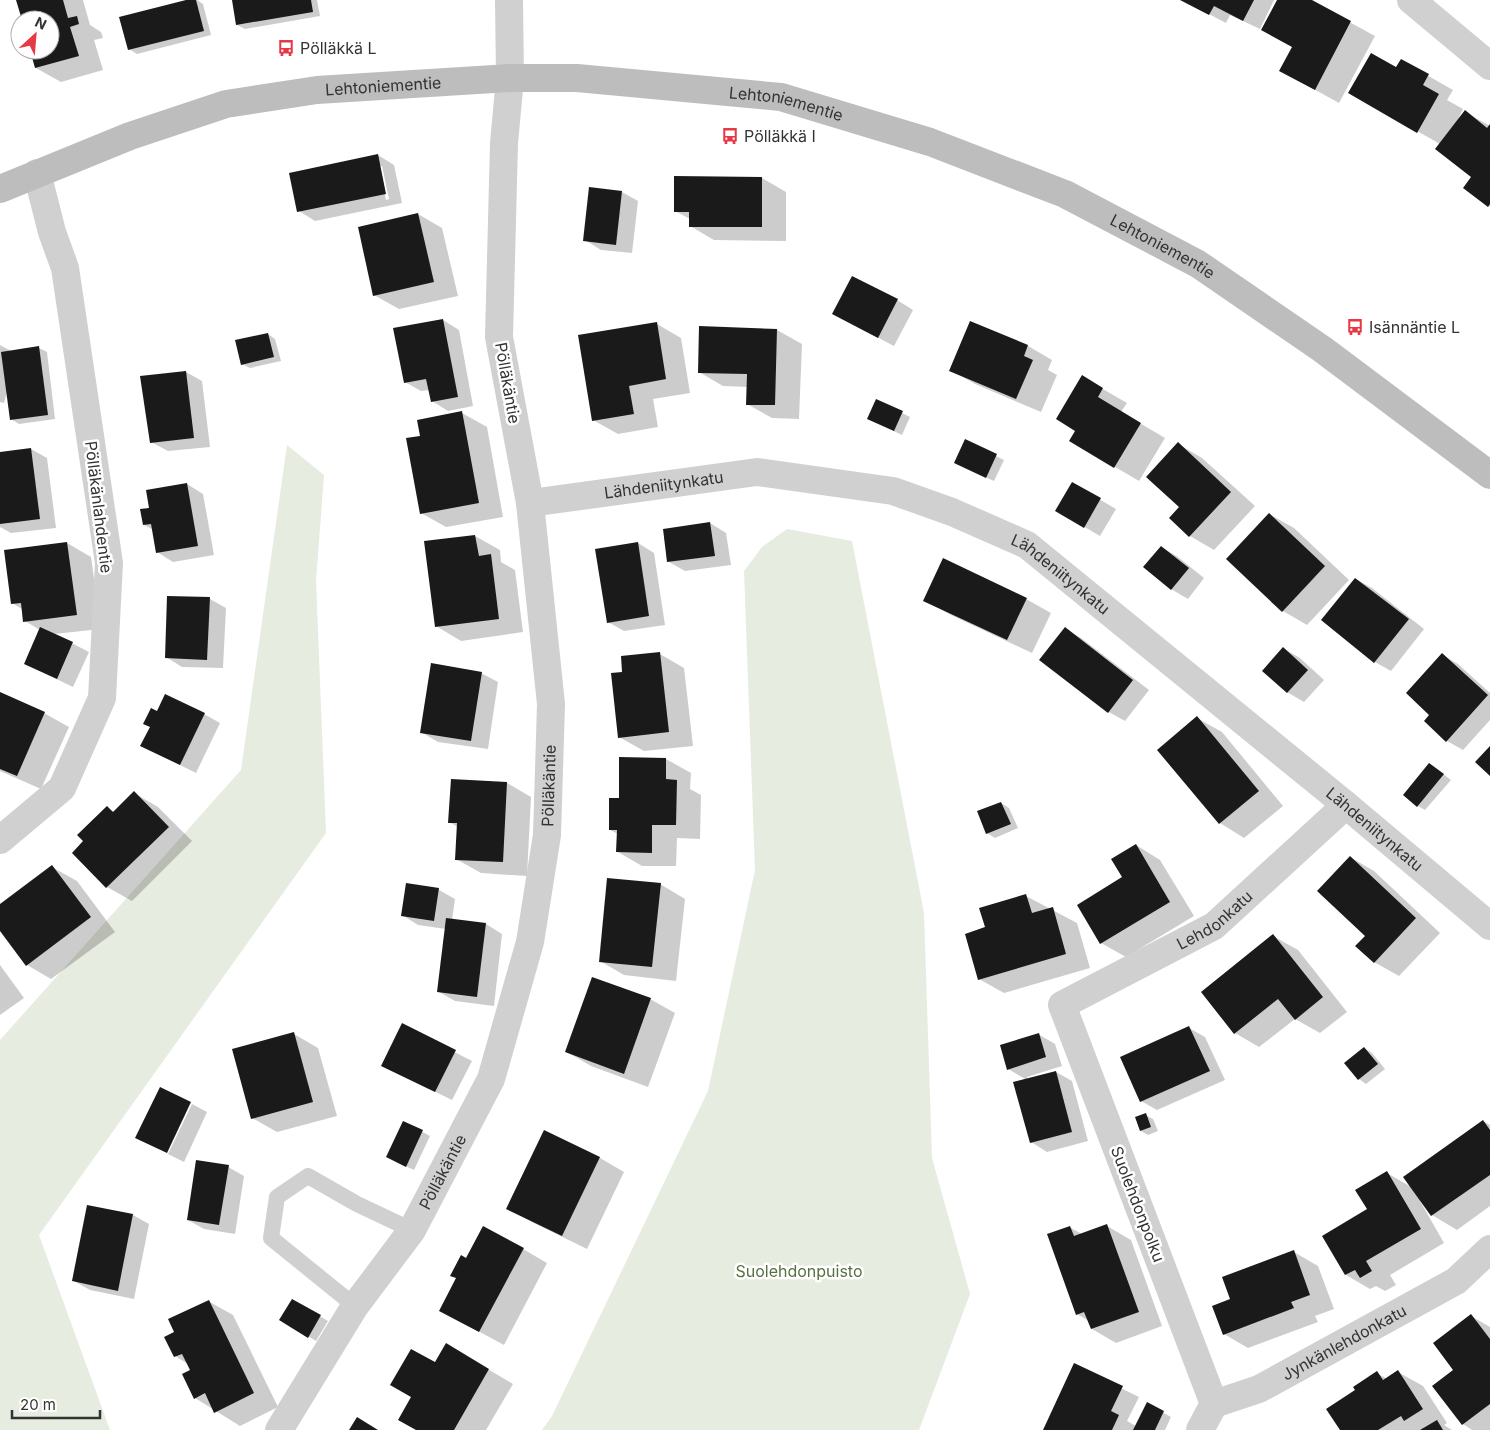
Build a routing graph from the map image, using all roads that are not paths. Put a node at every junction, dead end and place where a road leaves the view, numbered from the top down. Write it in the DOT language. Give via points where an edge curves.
graph roads {
  1 [pos="509,0"];
  2 [pos="1412,0"];
  3 [pos="1490,66"];
  4 [pos="510,78"];
  5 [pos="38,173"];
  6 [pos="0,189"];
  7 [pos="1487,470"];
  8 [pos="530,503"];
  9 [pos="1346,805"];
  10 [pos="0,840"];
  11 [pos="1490,926"];
  12 [pos="1062,1005"];
  13 [pos="412,1230"];
  14 [pos="1490,1249"];
  15 [pos="355,1306"];
  16 [pos="1214,1404"];
  17 [pos="279,1430"];
  18 [pos="1200,1430"];
  1 -- 4 [label="street, Pölläkäntie"];
  2 -- 3 [label="street"];
  4 -- 5 [label="main road, Lehtoniementie" via="318,90 226,104 130,136"];
  4 -- 7 [label="main road, Lehtoniementie" via="577,78 782,98 930,142 1065,194 1198,264 1322,348"];
  4 -- 8 [label="street, Pölläkäntie" via="504,143 499,338"];
  5 -- 6 [label="main road, Lehtoniementie"];
  5 -- 10 [label="street, Pölläkänlahdentie" via="52,232 65,268 109,563 102,698 62,788"];
  8 -- 9 [label="street, Lähdeniitynkatu" via="757,472 893,491 952,512 1027,545"];
  8 -- 13 [label="street, Pölläkäntie" via="551,704 547,835 530,942 490,1079"];
  9 -- 11 [label="street, Lähdeniitynkatu"];
  9 -- 12 [label="street, Lehdonkatu" via="1214,926"];
  12 -- 16 [label="street, Suolehdonpolku"];
  13 -- 15 [label="street, Pölläkäntie"];
  13 -- 15 [label="lane" via="308,1176 277,1197 271,1238"];
  14 -- 16 [label="street, Jynkänlehdonkatu" via="1456,1282 1259,1389"];
  15 -- 17 [label="street, Pölläkäntie"];
  16 -- 18 [label="street"];
}
